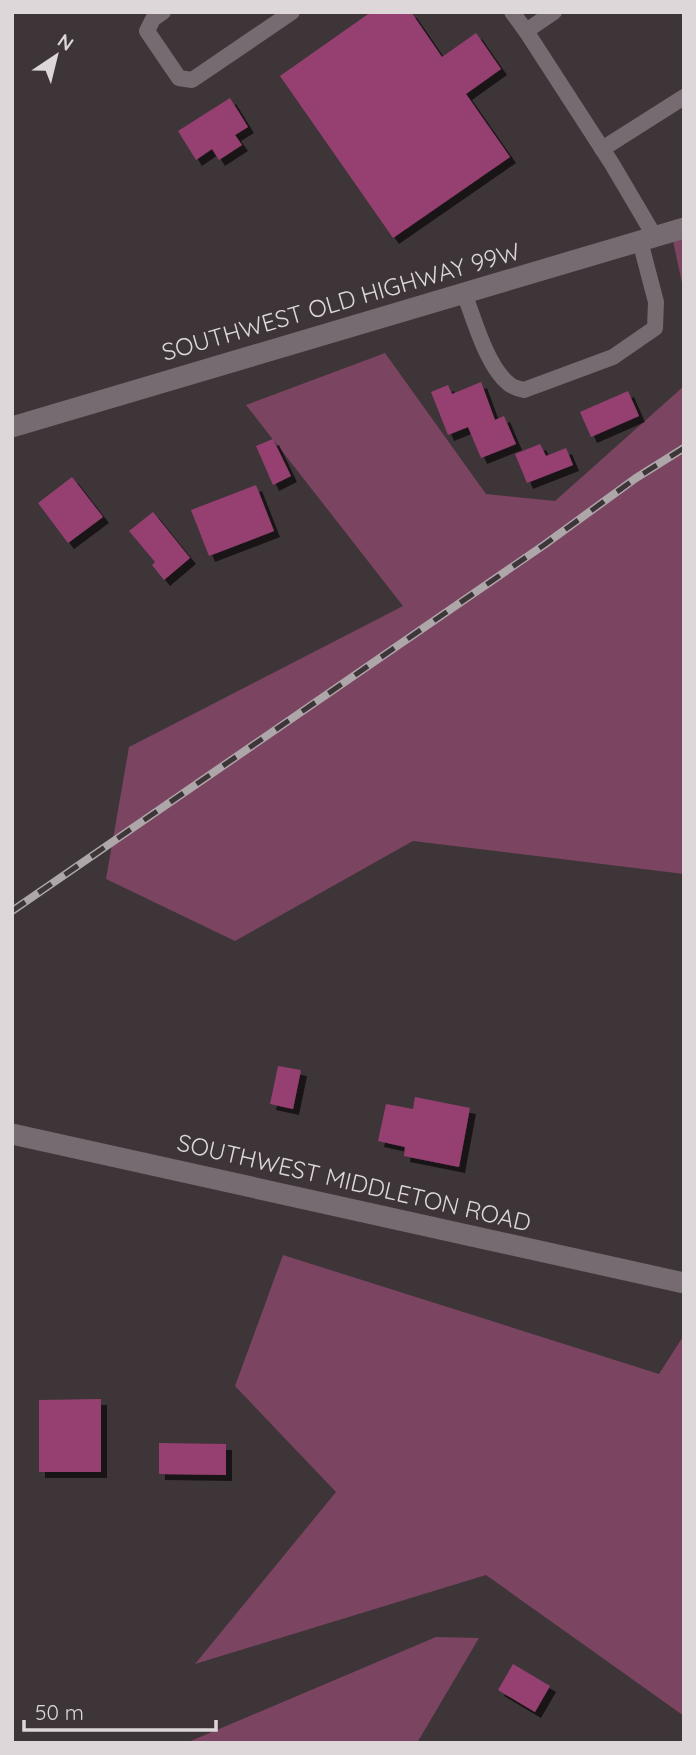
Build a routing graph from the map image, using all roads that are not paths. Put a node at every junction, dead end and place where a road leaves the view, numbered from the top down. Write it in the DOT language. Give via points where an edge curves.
graph roads {
  1 [pos="163,12"];
  2 [pos="292,12"];
  3 [pos="512,12"];
  4 [pos="554,12"];
  5 [pos="526,31"];
  6 [pos="684,97"];
  7 [pos="602,149"];
  8 [pos="684,228"];
  9 [pos="648,239"];
  10 [pos="464,293"];
  11 [pos="12,427"];
  12 [pos="12,1133"];
  13 [pos="684,1283"];
  1 -- 2 [label="lane" via="147,31 179,78 192,80"];
  3 -- 5 [label="lane"];
  4 -- 5 [label="lane"];
  5 -- 7 [label="lane"];
  6 -- 7 [label="lane"];
  7 -- 9 [label="lane"];
  8 -- 9 [label="street, SOUTHWEST OLD HIGHWAY 99W"];
  9 -- 10 [label="street, SOUTHWEST OLD HIGHWAY 99W"];
  9 -- 10 [label="lane" via="655,328 613,357 524,390 511,386 498,373"];
  10 -- 11 [label="street, SOUTHWEST OLD HIGHWAY 99W"];
  12 -- 13 [label="street, SOUTHWEST MIDDLETON ROAD"];
}
